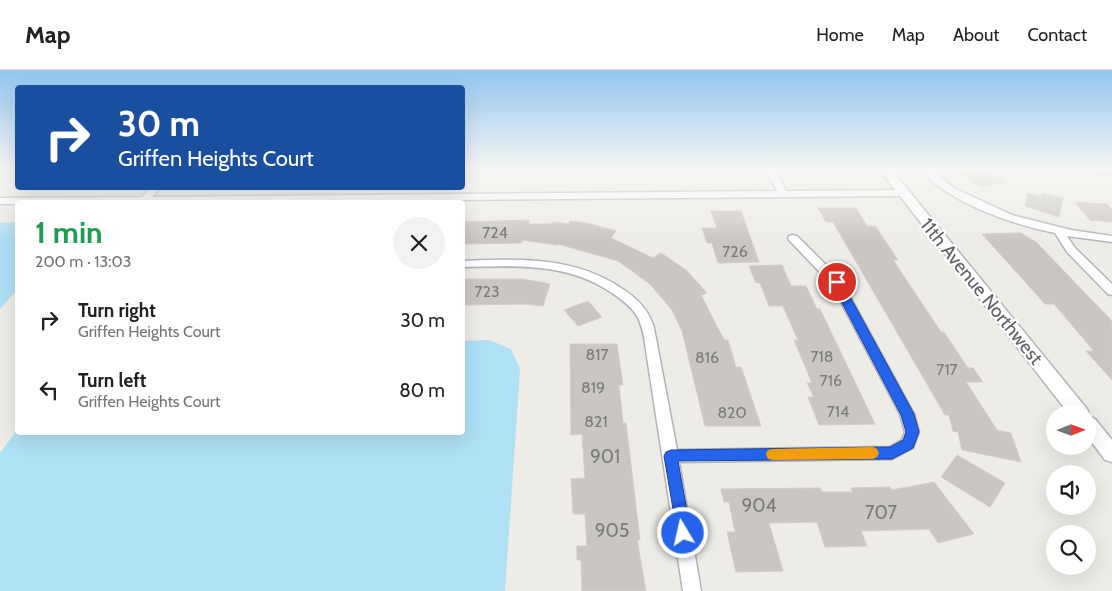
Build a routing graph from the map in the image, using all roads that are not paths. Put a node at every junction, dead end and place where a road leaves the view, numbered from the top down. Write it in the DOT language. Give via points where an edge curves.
graph roads {
  1 [pos="150,193"];
  2 [pos="866,193"];
  3 [pos="904,193"];
  4 [pos="958,193"];
  5 [pos="783,194"];
  6 [pos="145,199"];
  7 [pos="72,200"];
  8 [pos="0,201"];
  9 [pos="15,201"];
  10 [pos="1060,232"];
  11 [pos="793,238"];
  12 [pos="1112,239"];
  13 [pos="465,264"];
  14 [pos="1112,290"];
  15 [pos="1073,405"];
  16 [pos="1096,434"];
  17 [pos="1112,454"];
  18 [pos="671,456"];
  19 [pos="692,591"];
  1 -- 6 [label="street"];
  2 -- 5 [label="street"];
  3 -- 15 [label="street, 11th Avenue Northwest"];
  4 -- 10 [label="street" via="1014,218"];
  5 -- 6 [label="street"];
  6 -- 7 [label="street"];
  8 -- 9 [label="street"];
  10 -- 12 [label="street"];
  10 -- 14 [label="street" via="1071,250"];
  11 -- 18 [label="street" via="837,282 907,414 912,432 908,444 892,453"];
  13 -- 18 [label="street" via="540,262 570,268 598,277 633,303 645,319"];
  16 -- 17 [label="street"];
  18 -- 19 [label="street"];
}
